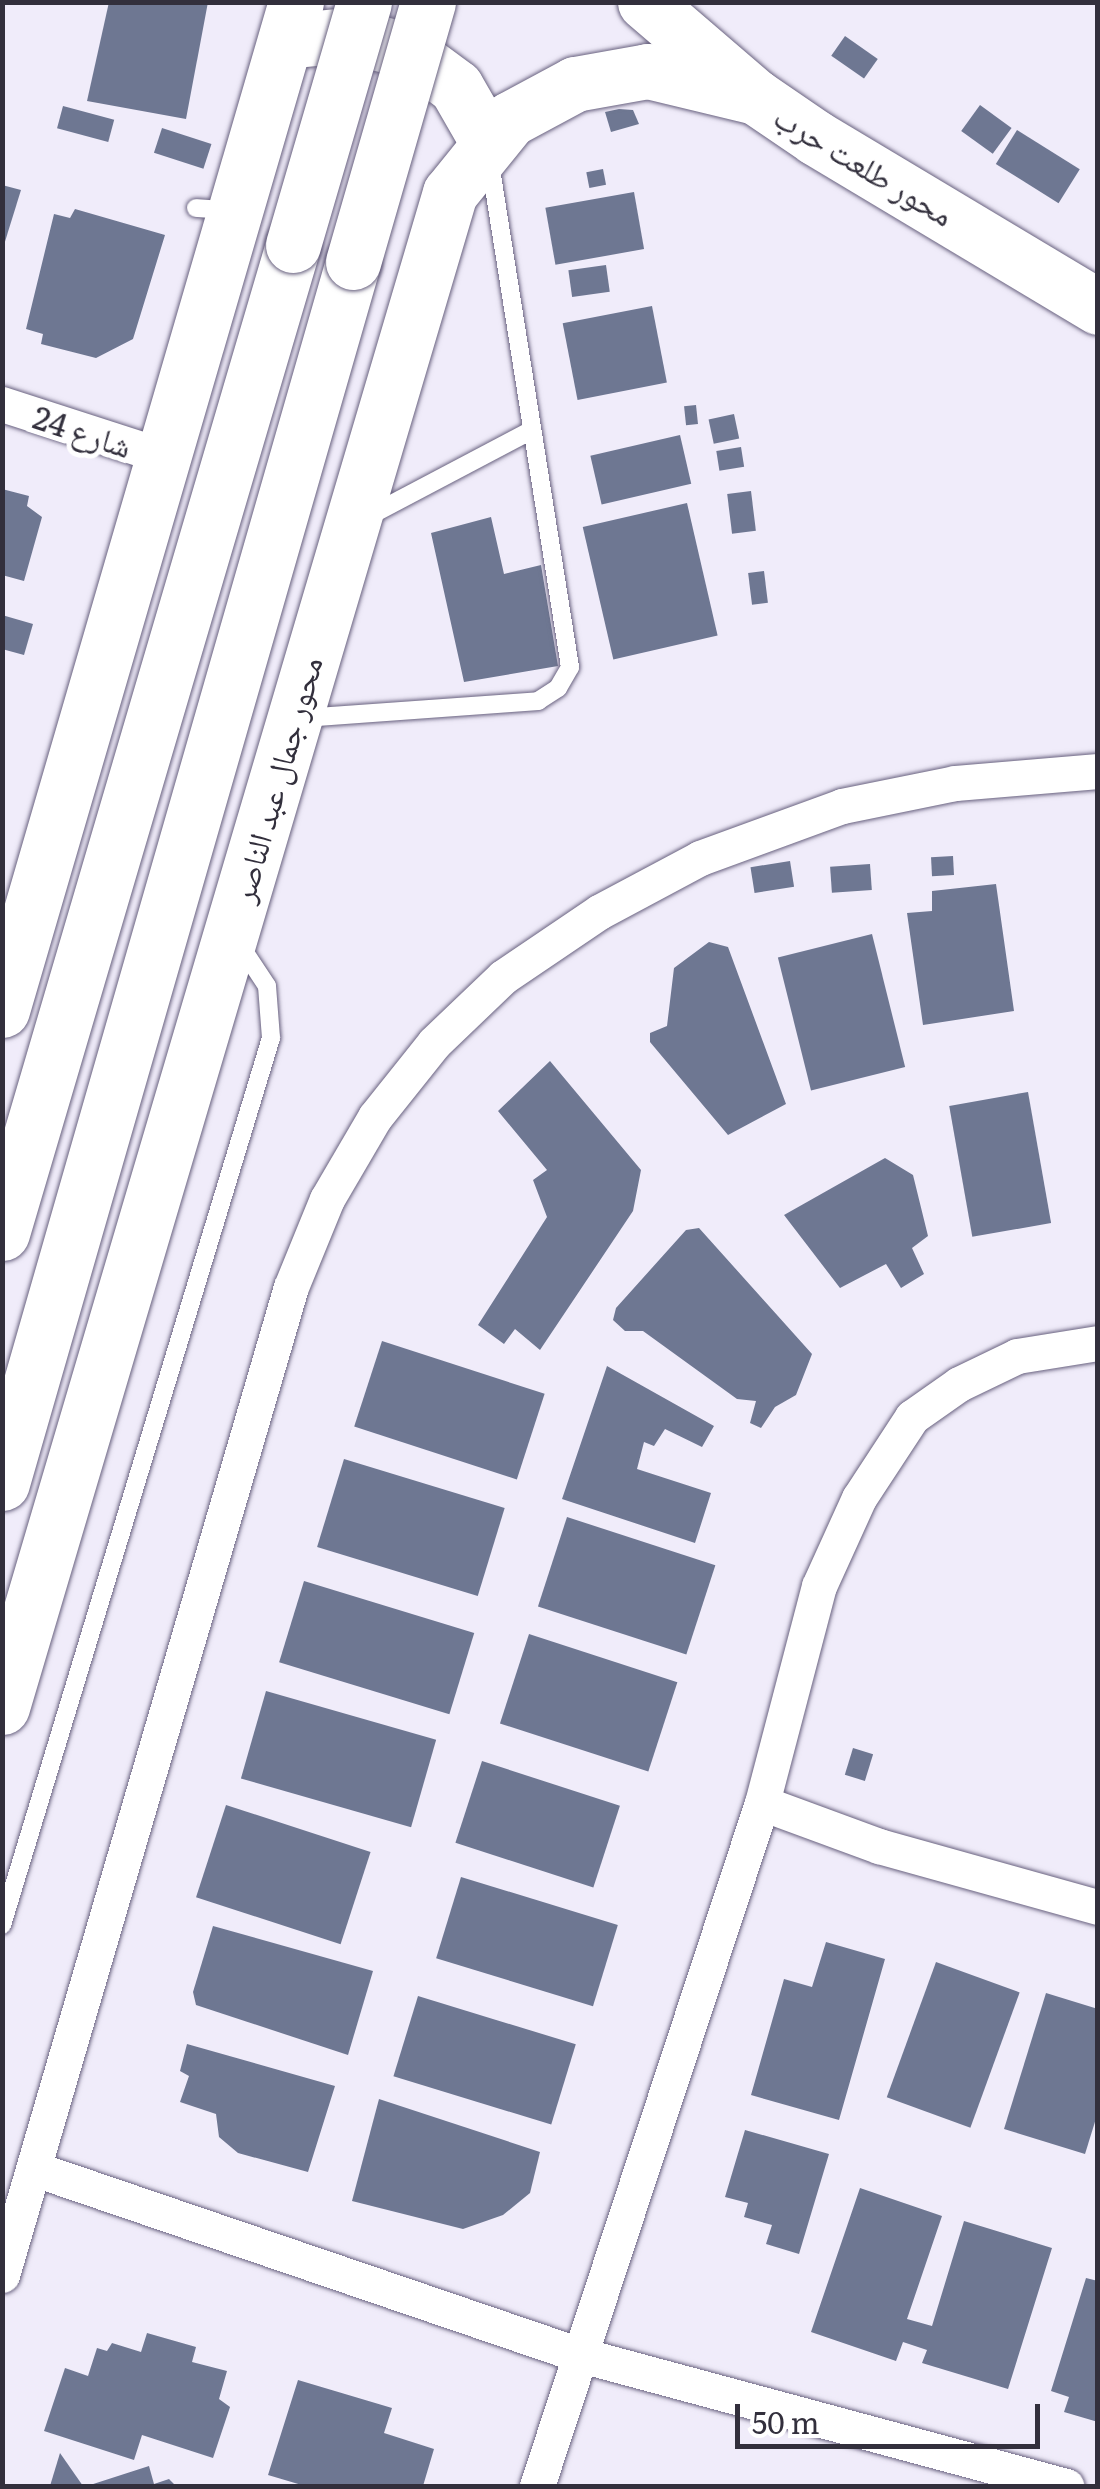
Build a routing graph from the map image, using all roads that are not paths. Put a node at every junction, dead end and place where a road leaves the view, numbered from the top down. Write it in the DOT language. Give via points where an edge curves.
graph roads {
  1 [pos="364,2"];
  2 [pos="428,2"];
  3 [pos="646,2"];
  4 [pos="292,13"];
  5 [pos="756,98"];
  6 [pos="487,140"];
  7 [pos="1098,307"];
  8 [pos="2,404"];
  9 [pos="530,431"];
  10 [pos="163,456"];
  11 [pos="348,527"];
  12 [pos="292,719"];
  13 [pos="1098,771"];
  14 [pos="230,932"];
  15 [pos="6,989"];
  16 [pos="2,1233"];
  17 [pos="1098,1343"];
  18 [pos="2,1483"];
  19 [pos="2,1707"];
  20 [pos="762,1804"];
  21 [pos="1098,1907"];
  22 [pos="2,1925"];
  23 [pos="34,2169"];
  24 [pos="2,2275"];
  25 [pos="577,2354"];
  26 [pos="537,2486"];
  27 [pos="1061,2486"];
  1 -- 16 [label="main road, bridge"];
  2 -- 18 [label="main road, bridge"];
  3 -- 5 [label="main road, محور طلعت حرب"];
  4 -- 6 [label="main road" via="406,50 456,88"];
  4 -- 10 [label="main road" via="218,209"];
  5 -- 6 [label="main road, محور جمال عبد الناصر" via="648,72 611,75 540,99"];
  5 -- 7 [label="main road, محور طلعت حرب"];
  6 -- 9 [label="lane"];
  6 -- 11 [label="main road, محور جمال عبد الناصر" via="438,222"];
  8 -- 10 [label="street, شارع 24"];
  9 -- 11 [label="lane"];
  9 -- 12 [label="lane" via="570,667 558,688 538,701"];
  10 -- 15 [label="main road"];
  11 -- 12 [label="main road, محور جمال عبد الناصر"];
  12 -- 14 [label="main road, محور جمال عبد الناصر"];
  13 -- 23 [label="street" via="956,783 842,806 700,858 599,912 503,977 434,1043 375,1118 327,1199 291,1287"];
  14 -- 19 [label="main road, محور جمال عبد الناصر"];
  14 -- 22 [label="lane" via="267,986 271,1038"];
  17 -- 20 [label="street" via="1017,1356 912,1416 858,1498 819,1586"];
  20 -- 21 [label="street" via="878,1846"];
  20 -- 25 [label="street"];
  23 -- 24 [label="street"];
  23 -- 25 [label="street"];
  25 -- 26 [label="street"];
  25 -- 27 [label="street"];
}
